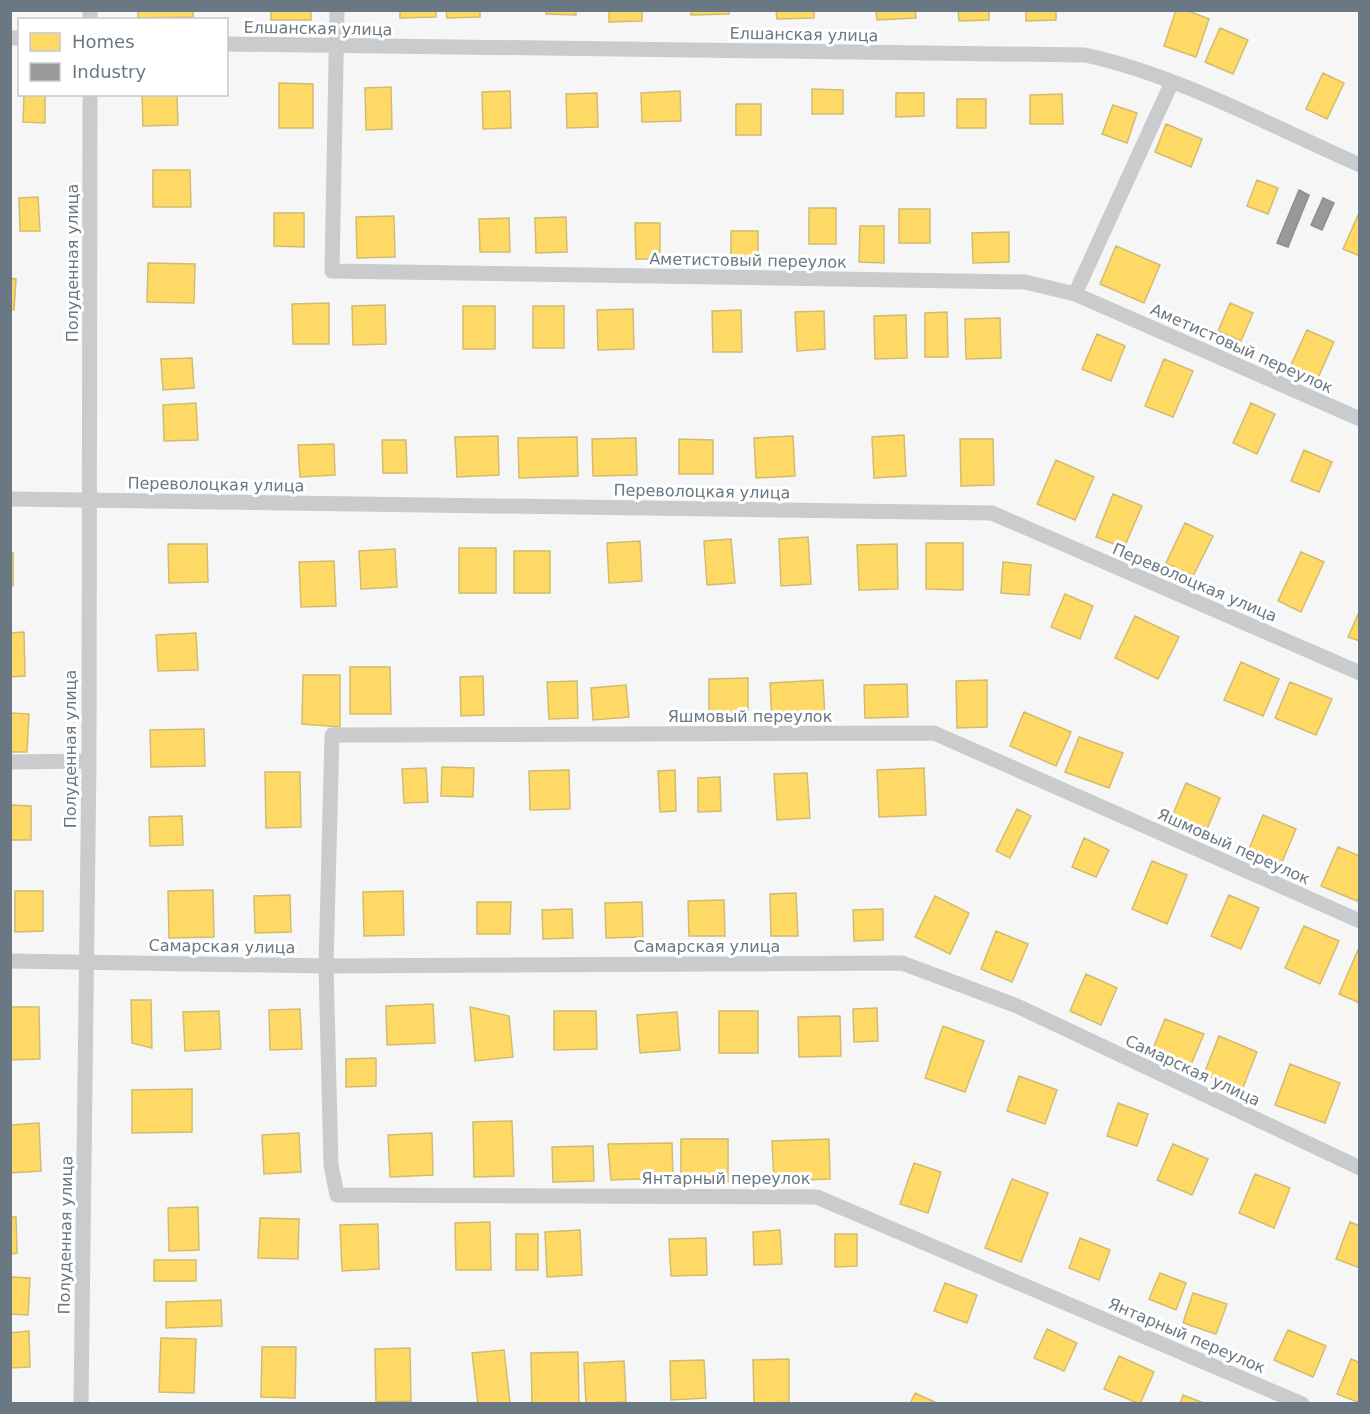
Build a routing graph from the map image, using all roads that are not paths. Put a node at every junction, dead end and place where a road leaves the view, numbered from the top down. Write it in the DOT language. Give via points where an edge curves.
graph roads {
  1 [pos="337,10"];
  2 [pos="228,44"];
  3 [pos="336,47"];
  4 [pos="1172,82"];
  5 [pos="90,96"];
  6 [pos="1359,165"];
  7 [pos="1075,294"];
  8 [pos="1359,419"];
  9 [pos="10,499"];
  10 [pos="89,500"];
  11 [pos="1359,673"];
  12 [pos="89,761"];
  13 [pos="10,762"];
  14 [pos="1359,921"];
  15 [pos="10,961"];
  16 [pos="86,962"];
  17 [pos="326,966"];
  18 [pos="1359,1168"];
  19 [pos="81,1404"];
  20 [pos="1302,1404"];
  1 -- 3 [label="street"];
  2 -- 3 [label="street, Елшанская улица"];
  3 -- 4 [label="street, Елшанская улица" via="1085,55"];
  3 -- 7 [label="street, Аметистовый переулок" via="332,271 1025,282"];
  4 -- 6 [label="street, Елшанская улица"];
  4 -- 7 [label="street"];
  5 -- 10 [label="street, Полуденная улица"];
  7 -- 8 [label="street, Аметистовый переулок"];
  9 -- 10 [label="street, Переволоцкая улица"];
  10 -- 11 [label="street, Переволоцкая улица" via="992,513"];
  10 -- 12 [label="street, Полуденная улица"];
  12 -- 13 [label="street"];
  12 -- 16 [label="street, Полуденная улица"];
  14 -- 17 [label="street, Яшмовый переулок" via="934,733 332,735"];
  15 -- 16 [label="street, Самарская улица"];
  16 -- 17 [label="street, Самарская улица"];
  16 -- 19 [label="street, Полуденная улица"];
  17 -- 18 [label="street, Самарская улица" via="902,963 1017,1006"];
  17 -- 20 [label="street, Янтарный переулок" via="331,1165 337,1195 817,1197"];
}
